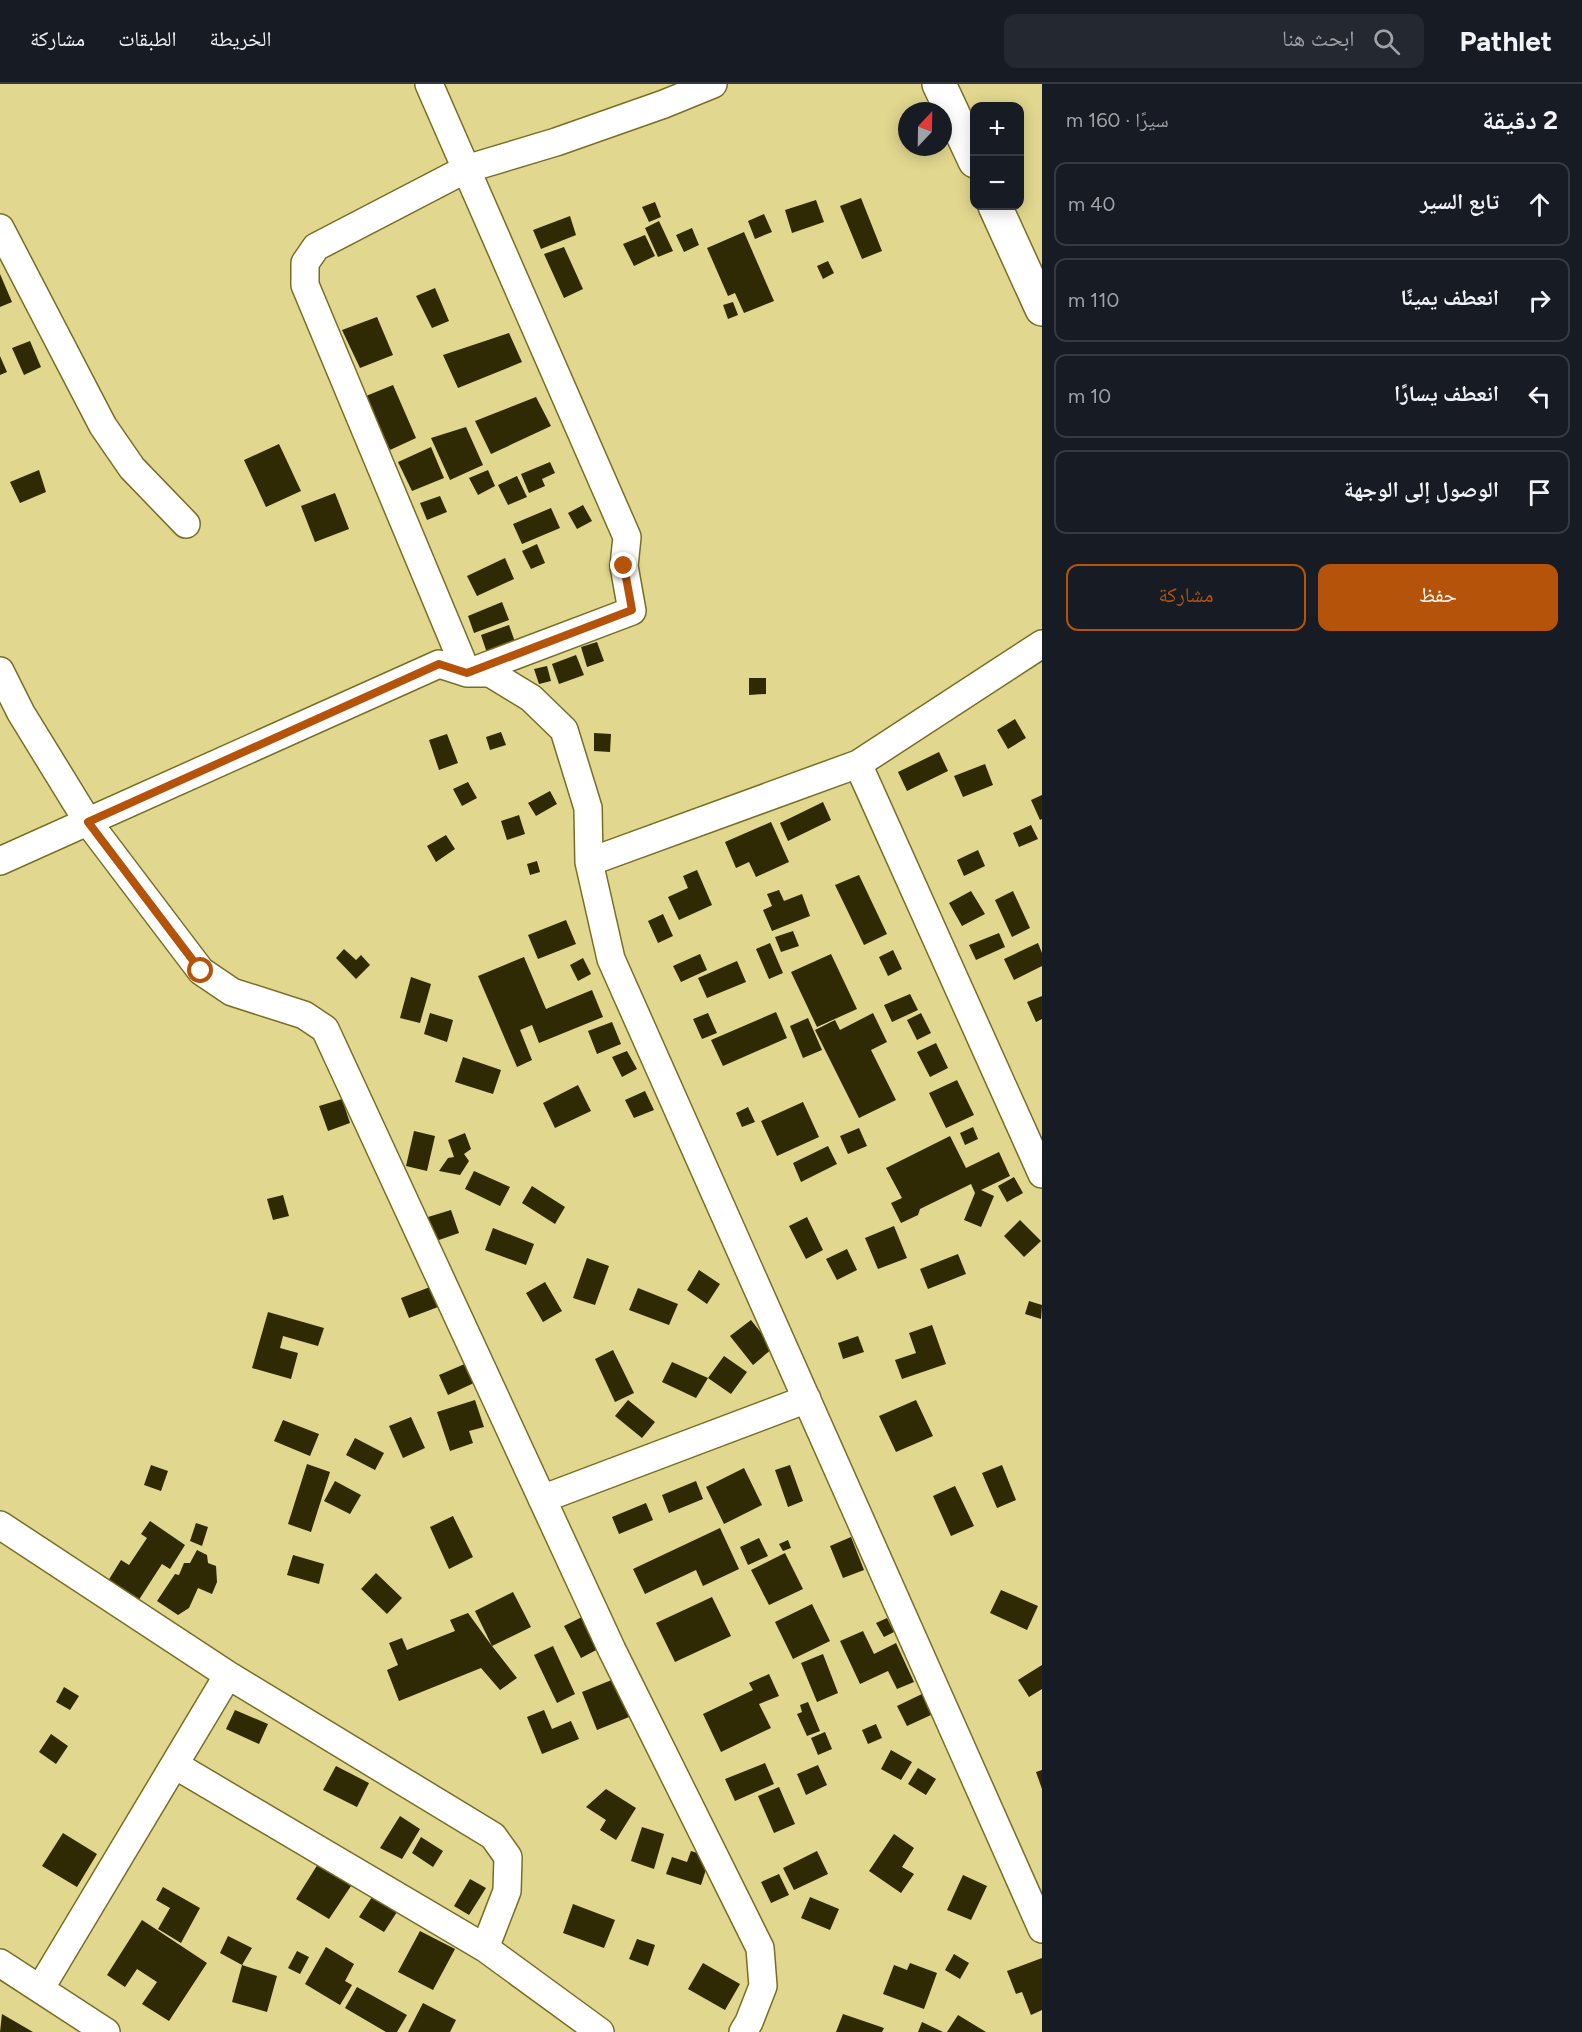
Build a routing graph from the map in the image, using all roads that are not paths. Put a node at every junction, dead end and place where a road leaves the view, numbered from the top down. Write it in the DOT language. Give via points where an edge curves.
graph roads {
  1 [pos="429,84"];
  2 [pos="713,84"];
  3 [pos="939,84"];
  4 [pos="973,156"];
  5 [pos="466,169"];
  6 [pos="997,210"];
  7 [pos="0,228"];
  8 [pos="1042,309"];
  9 [pos="186,524"];
  10 [pos="1042,644"];
  11 [pos="0,671"];
  12 [pos="467,673"];
  13 [pos="858,764"];
  14 [pos="88,822"];
  15 [pos="0,861"];
  16 [pos="589,862"];
  17 [pos="1042,1174"];
  18 [pos="807,1399"];
  19 [pos="542,1499"];
  20 [pos="0,1525"];
  21 [pos="228,1675"];
  22 [pos="175,1765"];
  23 [pos="1042,1929"];
  24 [pos="485,1948"];
  25 [pos="0,1963"];
  26 [pos="40,1989"];
  27 [pos="106,2032"];
  28 [pos="600,2032"];
  29 [pos="742,2032"];
  1 -- 5 [label="street"];
  2 -- 5 [label="street" via="556,142"];
  3 -- 4 [label="street"];
  5 -- 12 [label="street" via="316,247 305,263 305,285"];
  5 -- 12 [label="street" via="627,537 624,566 632,610"];
  6 -- 8 [label="street"];
  7 -- 9 [label="street" via="103,426 132,468"];
  10 -- 13 [label="street"];
  11 -- 14 [label="street" via="21,713"];
  12 -- 14 [label="street" via="439,664"];
  12 -- 16 [label="street" via="490,674 531,698 564,730 588,808"];
  13 -- 16 [label="street"];
  13 -- 17 [label="street"];
  14 -- 15 [label="street"];
  14 -- 19 [label="street" via="201,971 232,992 304,1015 326,1029"];
  16 -- 18 [label="street" via="611,959"];
  18 -- 19 [label="street"];
  18 -- 23 [label="street"];
  19 -- 29 [label="street" via="760,1948 763,1986"];
  20 -- 21 [label="street"];
  21 -- 22 [label="street"];
  21 -- 24 [label="street" via="493,1836 508,1857 507,1891"];
  22 -- 24 [label="street"];
  22 -- 26 [label="street"];
  24 -- 28 [label="street"];
  25 -- 26 [label="street"];
  26 -- 27 [label="street"];
}
